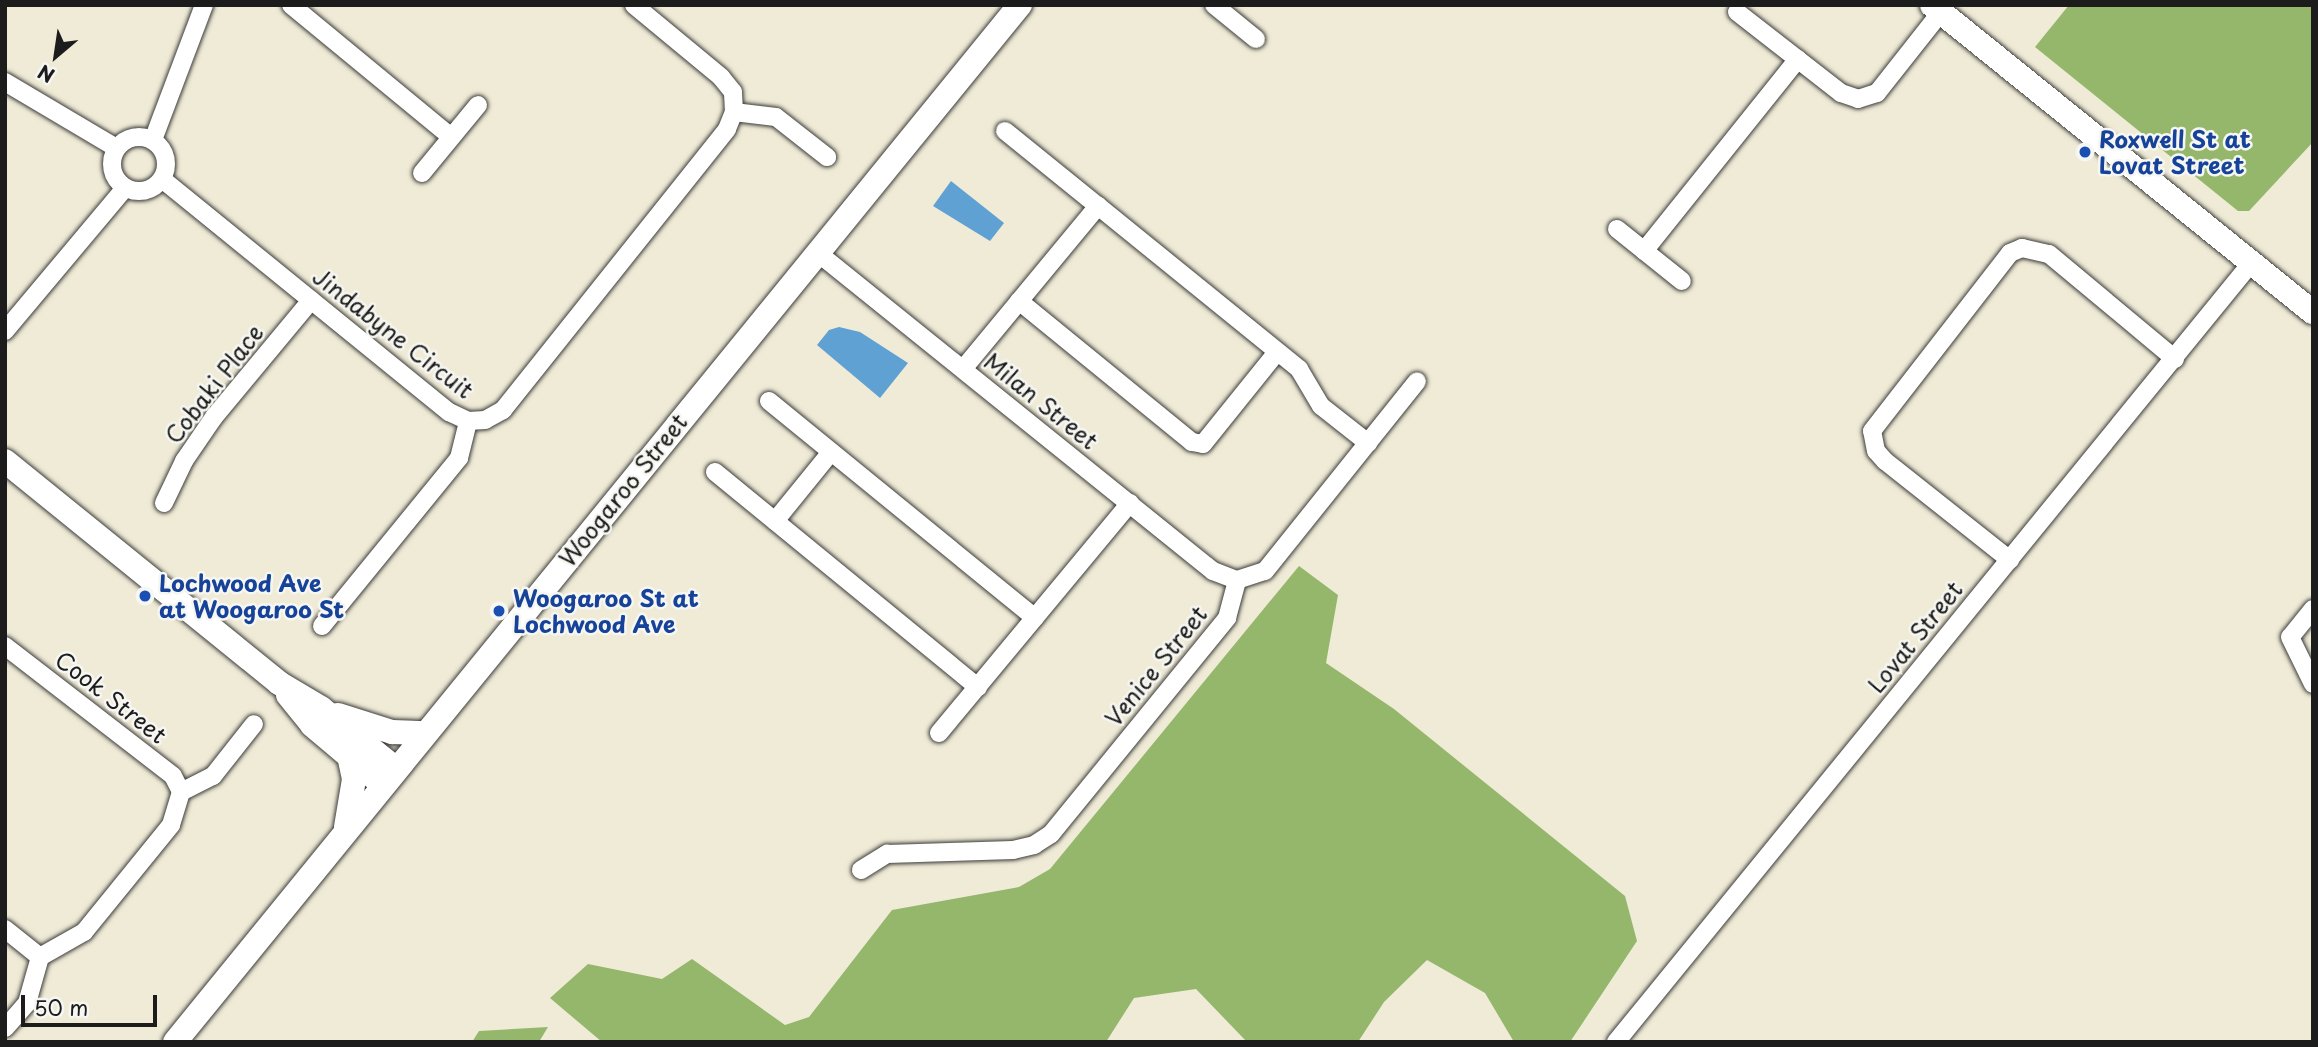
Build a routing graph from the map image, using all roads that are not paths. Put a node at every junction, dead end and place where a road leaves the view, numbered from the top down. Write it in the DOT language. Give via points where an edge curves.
graph roads {
  1 [pos="204,5"];
  2 [pos="291,5"];
  3 [pos="634,5"];
  4 [pos="1020,5"];
  5 [pos="1214,5"];
  6 [pos="1937,9"];
  7 [pos="1737,12"];
  8 [pos="1256,39"];
  9 [pos="1798,59"];
  10 [pos="5,82"];
  11 [pos="478,106"];
  12 [pos="734,112"];
  13 [pos="1005,131"];
  14 [pos="452,137"];
  15 [pos="153,140"];
  16 [pos="116,148"];
  17 [pos="827,157"];
  18 [pos="422,173"];
  19 [pos="162,179"];
  20 [pos="125,188"];
  21 [pos="1098,206"];
  22 [pos="1617,229"];
  23 [pos="1644,251"];
  24 [pos="818,253"];
  25 [pos="2251,263"];
  26 [pos="1682,281"];
  27 [pos="312,300"];
  28 [pos="1019,300"];
  29 [pos="2313,312"];
  30 [pos="5,331"];
  31 [pos="1277,352"];
  32 [pos="2175,359"];
  33 [pos="963,369"];
  34 [pos="1417,381"];
  35 [pos="769,401"];
  36 [pos="468,421"];
  37 [pos="1368,443"];
  38 [pos="831,452"];
  39 [pos="5,461"];
  40 [pos="715,472"];
  41 [pos="164,503"];
  42 [pos="1130,503"];
  43 [pos="775,521"];
  44 [pos="2010,560"];
  45 [pos="1237,580"];
  46 [pos="2313,609"];
  47 [pos="1035,618"];
  48 [pos="322,626"];
  49 [pos="5,646"];
  50 [pos="279,683"];
  51 [pos="2313,684"];
  52 [pos="978,687"];
  53 [pos="321,708"];
  54 [pos="254,724"];
  55 [pos="425,733"];
  56 [pos="939,733"];
  57 [pos="349,756"];
  58 [pos="389,777"];
  59 [pos="181,792"];
  60 [pos="344,832"];
  61 [pos="861,870"];
  62 [pos="5,929"];
  63 [pos="40,957"];
  64 [pos="5,1028"];
  65 [pos="174,1042"];
  66 [pos="1616,1042"];
  1 -- 15 [label="street"];
  2 -- 14 [label="street"];
  3 -- 12 [label="street" via="721,76 733,92"];
  4 -- 24 [label="street, Woogaroo Street"];
  5 -- 8 [label="street"];
  6 -- 9 [label="street" via="1877,93 1868,98 1841,93"];
  6 -- 25 [label="street"];
  7 -- 9 [label="street"];
  9 -- 23 [label="street"];
  10 -- 16 [label="street"];
  11 -- 14 [label="street"];
  12 -- 17 [label="street" via="776,117"];
  12 -- 36 [label="street, Jindabyne Circuit" via="727,129 503,410 485,420"];
  13 -- 21 [label="street"];
  14 -- 18 [label="street"];
  15 -- 16 [label="street" via="133,137"];
  15 -- 19 [label="street" via="166,158"];
  16 -- 20 [label="street" via="112,170"];
  19 -- 20 [label="street" via="145,191"];
  19 -- 27 [label="street, Jindabyne Circuit"];
  20 -- 30 [label="street"];
  21 -- 28 [label="street"];
  21 -- 31 [label="street"];
  22 -- 23 [label="street"];
  23 -- 26 [label="street"];
  24 -- 33 [label="street, Milan Street"];
  24 -- 55 [label="street, Woogaroo Street"];
  25 -- 29 [label="street"];
  25 -- 32 [label="street, Lovat Street"];
  27 -- 36 [label="street, Jindabyne Circuit" via="449,412"];
  27 -- 41 [label="street, Cobaki Place" via="214,417 184,461"];
  28 -- 31 [label="street" via="1192,442 1203,444"];
  28 -- 33 [label="street"];
  31 -- 37 [label="street" via="1299,369 1321,406"];
  32 -- 44 [label="street, Lovat Street"];
  32 -- 44 [label="street" via="2049,254 2022,248 2010,253 1872,431 1876,451 1885,461"];
  33 -- 42 [label="street, Milan Street"];
  34 -- 37 [label="street"];
  35 -- 38 [label="street"];
  36 -- 48 [label="street" via="459,458"];
  37 -- 45 [label="street" via="1265,571"];
  38 -- 43 [label="street"];
  38 -- 47 [label="street"];
  39 -- 50 [label="street"];
  40 -- 43 [label="street"];
  42 -- 45 [label="street, Milan Street" via="1213,571"];
  42 -- 47 [label="street"];
  43 -- 52 [label="street"];
  44 -- 66 [label="street, Lovat Street"];
  45 -- 61 [label="street, Venice Street" via="1227,618 1051,834 1034,845 1013,850 887,854"];
  46 -- 51 [label="street" via="2290,636"];
  47 -- 52 [label="street"];
  49 -- 59 [label="street, Cook Street" via="173,776"];
  50 -- 53 [label="street"];
  50 -- 57 [label="street" via="312,725"];
  52 -- 56 [label="street"];
  53 -- 55 [label="street" via="392,732"];
  53 -- 58 [label="street"];
  54 -- 59 [label="street" via="214,776"];
  55 -- 58 [label="street, Woogaroo Street"];
  57 -- 58 [label="street"];
  57 -- 60 [label="street" via="354,769 352,802"];
  58 -- 60 [label="street, Woogaroo Street"];
  59 -- 63 [label="street" via="171,825 84,932"];
  60 -- 65 [label="street, Woogaroo Street"];
  62 -- 63 [label="street"];
  63 -- 64 [label="street" via="27,1003"];
}
